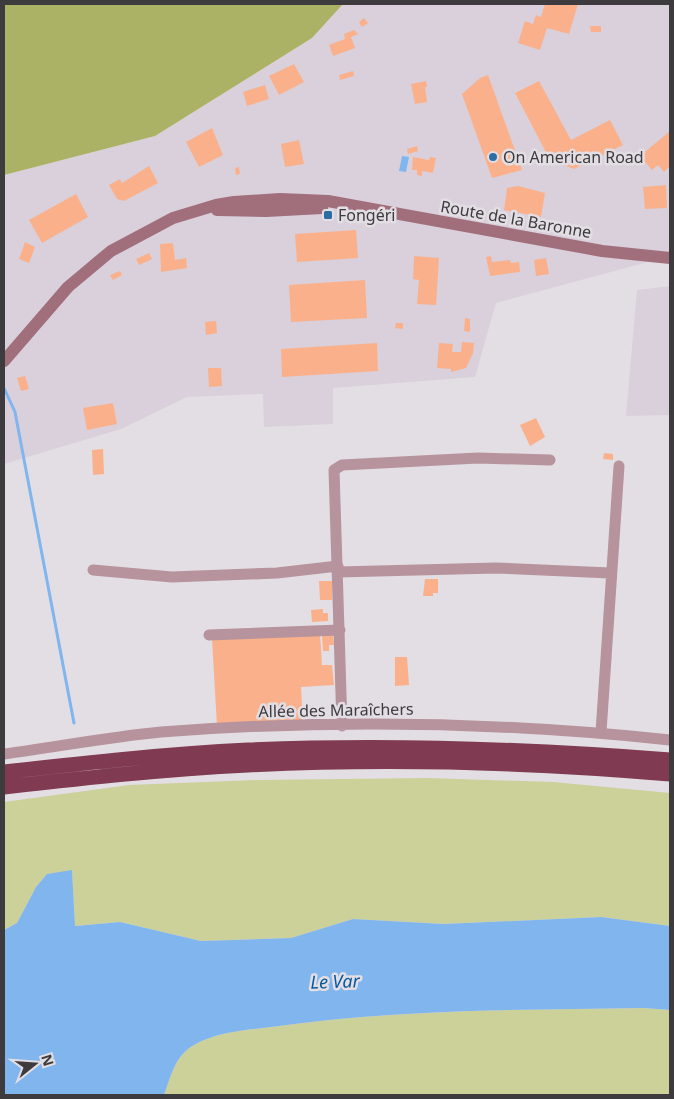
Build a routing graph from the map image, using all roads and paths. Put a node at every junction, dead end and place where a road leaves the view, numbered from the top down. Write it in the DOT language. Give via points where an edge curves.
graph roads {
  1 [pos="670,258"];
  2 [pos="6,359"];
  3 [pos="550,460"];
  4 [pos="619,466"];
  5 [pos="338,569"];
  6 [pos="94,570"];
  7 [pos="610,573"];
  8 [pos="340,630"];
  9 [pos="209,635"];
  10 [pos="342,726"];
  11 [pos="601,732"];
  12 [pos="670,740"];
  13 [pos="4,754"];
  14 [pos="670,760"];
  15 [pos="4,772"];
  16 [pos="670,774"];
  17 [pos="4,787"];
  1 -- 2 [label="main road, Route de la Baronne" via="602,251 357,207 195,212 173,218 111,251 68,287"];
  3 -- 5 [label="street" via="478,458 342,465 334,470"];
  4 -- 7 [label="street"];
  5 -- 6 [label="street" via="172,577"];
  5 -- 7 [label="street" via="496,568"];
  5 -- 8 [label="street"];
  7 -- 11 [label="street"];
  8 -- 9 [label="street"];
  8 -- 10 [label="street"];
  10 -- 11 [label="street, Allée des Maraîchers" via="443,725"];
  10 -- 13 [label="street, Allée des Maraîchers" via="160,732"];
  11 -- 12 [label="street, Allée des Maraîchers"];
  14 -- 15 [label="highway" via="442,747 248,750"];
  16 -- 17 [label="highway" via="574,766 444,762 248,765"];
}
